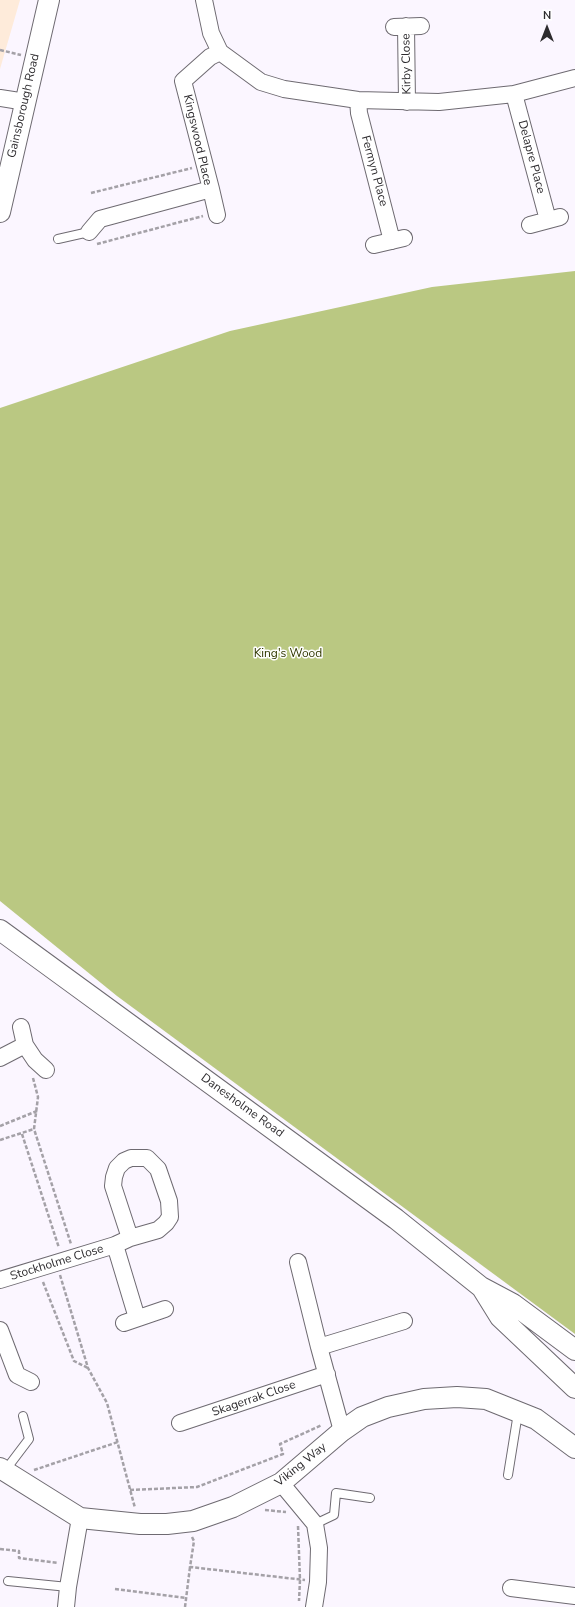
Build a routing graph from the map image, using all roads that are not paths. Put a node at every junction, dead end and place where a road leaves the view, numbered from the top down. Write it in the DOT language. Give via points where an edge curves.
graph roads {
  1 [pos="49,0"];
  2 [pos="204,0"];
  3 [pos="407,26"];
  4 [pos="220,52"];
  5 [pos="575,78"];
  6 [pos="514,94"];
  7 [pos="0,98"];
  8 [pos="358,100"];
  9 [pos="26,102"];
  10 [pos="408,102"];
  11 [pos="211,190"];
  12 [pos="0,212"];
  13 [pos="217,213"];
  14 [pos="530,225"];
  15 [pos="91,238"];
  16 [pos="58,239"];
  17 [pos="374,245"];
  18 [pos="0,930"];
  19 [pos="21,1027"];
  20 [pos="25,1045"];
  21 [pos="0,1058"];
  22 [pos="40,1065"];
  23 [pos="130,1238"];
  24 [pos="115,1245"];
  25 [pos="298,1262"];
  26 [pos="0,1280"];
  27 [pos="481,1287"];
  28 [pos="166,1309"];
  29 [pos="404,1321"];
  30 [pos="0,1330"];
  31 [pos="319,1347"];
  32 [pos="575,1350"];
  33 [pos="328,1374"];
  34 [pos="31,1382"];
  35 [pos="575,1388"];
  36 [pos="518,1410"];
  37 [pos="22,1416"];
  38 [pos="180,1424"];
  39 [pos="340,1424"];
  40 [pos="575,1448"];
  41 [pos="8,1474"];
  42 [pos="508,1475"];
  43 [pos="281,1483"];
  44 [pos="370,1498"];
  45 [pos="306,1517"];
  46 [pos="80,1518"];
  47 [pos="8,1580"];
  48 [pos="68,1587"];
  49 [pos="511,1588"];
  50 [pos="575,1596"];
  51 [pos="66,1607"];
  52 [pos="314,1607"];
  1 -- 9 [label="street, Gainsborough Road"];
  2 -- 4 [label="street" via="211,33"];
  3 -- 10 [label="street, Kirby Close"];
  4 -- 8 [label="street" via="261,82 284,89"];
  4 -- 11 [label="street, Kingswood Place" via="210,57 183,81"];
  5 -- 6 [label="street"];
  6 -- 10 [label="street" via="439,102"];
  6 -- 14 [label="street, Delapre Place" via="554,219"];
  7 -- 9 [label="street"];
  8 -- 10 [label="street"];
  8 -- 17 [label="street, Fermyn Place" via="359,113 398,239"];
  9 -- 12 [label="street, Gainsborough Road"];
  11 -- 13 [label="street"];
  11 -- 15 [label="street, Kingswood Place" via="100,219"];
  15 -- 16 [label="lane"];
  18 -- 27 [label="street, Danesholme Road" via="396,1219"];
  19 -- 20 [label="street"];
  20 -- 21 [label="street"];
  20 -- 22 [label="street"];
  23 -- 23 [label="street, Stockholme Close" via="113,1186 114,1177 117,1168 124,1161 131,1158 146,1158 158,1168 169,1201 170,1217 158,1230"];
  23 -- 24 [label="street, Stockholme Close"];
  24 -- 26 [label="street, Stockholme Close"];
  24 -- 28 [label="street, Stockholme Close" via="131,1320"];
  25 -- 31 [label="street"];
  27 -- 32 [label="street, Danesholme Road" via="513,1304"];
  27 -- 35 [label="street, Danesholme Road" via="500,1317"];
  29 -- 31 [label="street"];
  30 -- 34 [label="street" via="17,1375"];
  31 -- 33 [label="street"];
  33 -- 38 [label="street, Skagerrak Close"];
  33 -- 39 [label="street"];
  36 -- 39 [label="street, Viking Way" via="486,1399 457,1396 424,1399 388,1407"];
  36 -- 40 [label="street, Viking Way" via="553,1429"];
  36 -- 42 [label="lane"];
  37 -- 41 [label="lane" via="29,1439"];
  39 -- 43 [label="street, Viking Way"];
  41 -- 46 [label="street, Viking Way"];
  43 -- 45 [label="street"];
  43 -- 46 [label="street, Viking Way" via="233,1507 193,1520 167,1524 140,1524"];
  44 -- 45 [label="lane" via="336,1493 334,1515"];
  45 -- 52 [label="street" via="319,1548"];
  46 -- 48 [label="street"];
  47 -- 48 [label="lane"];
  48 -- 51 [label="street"];
  49 -- 50 [label="street"];
}
